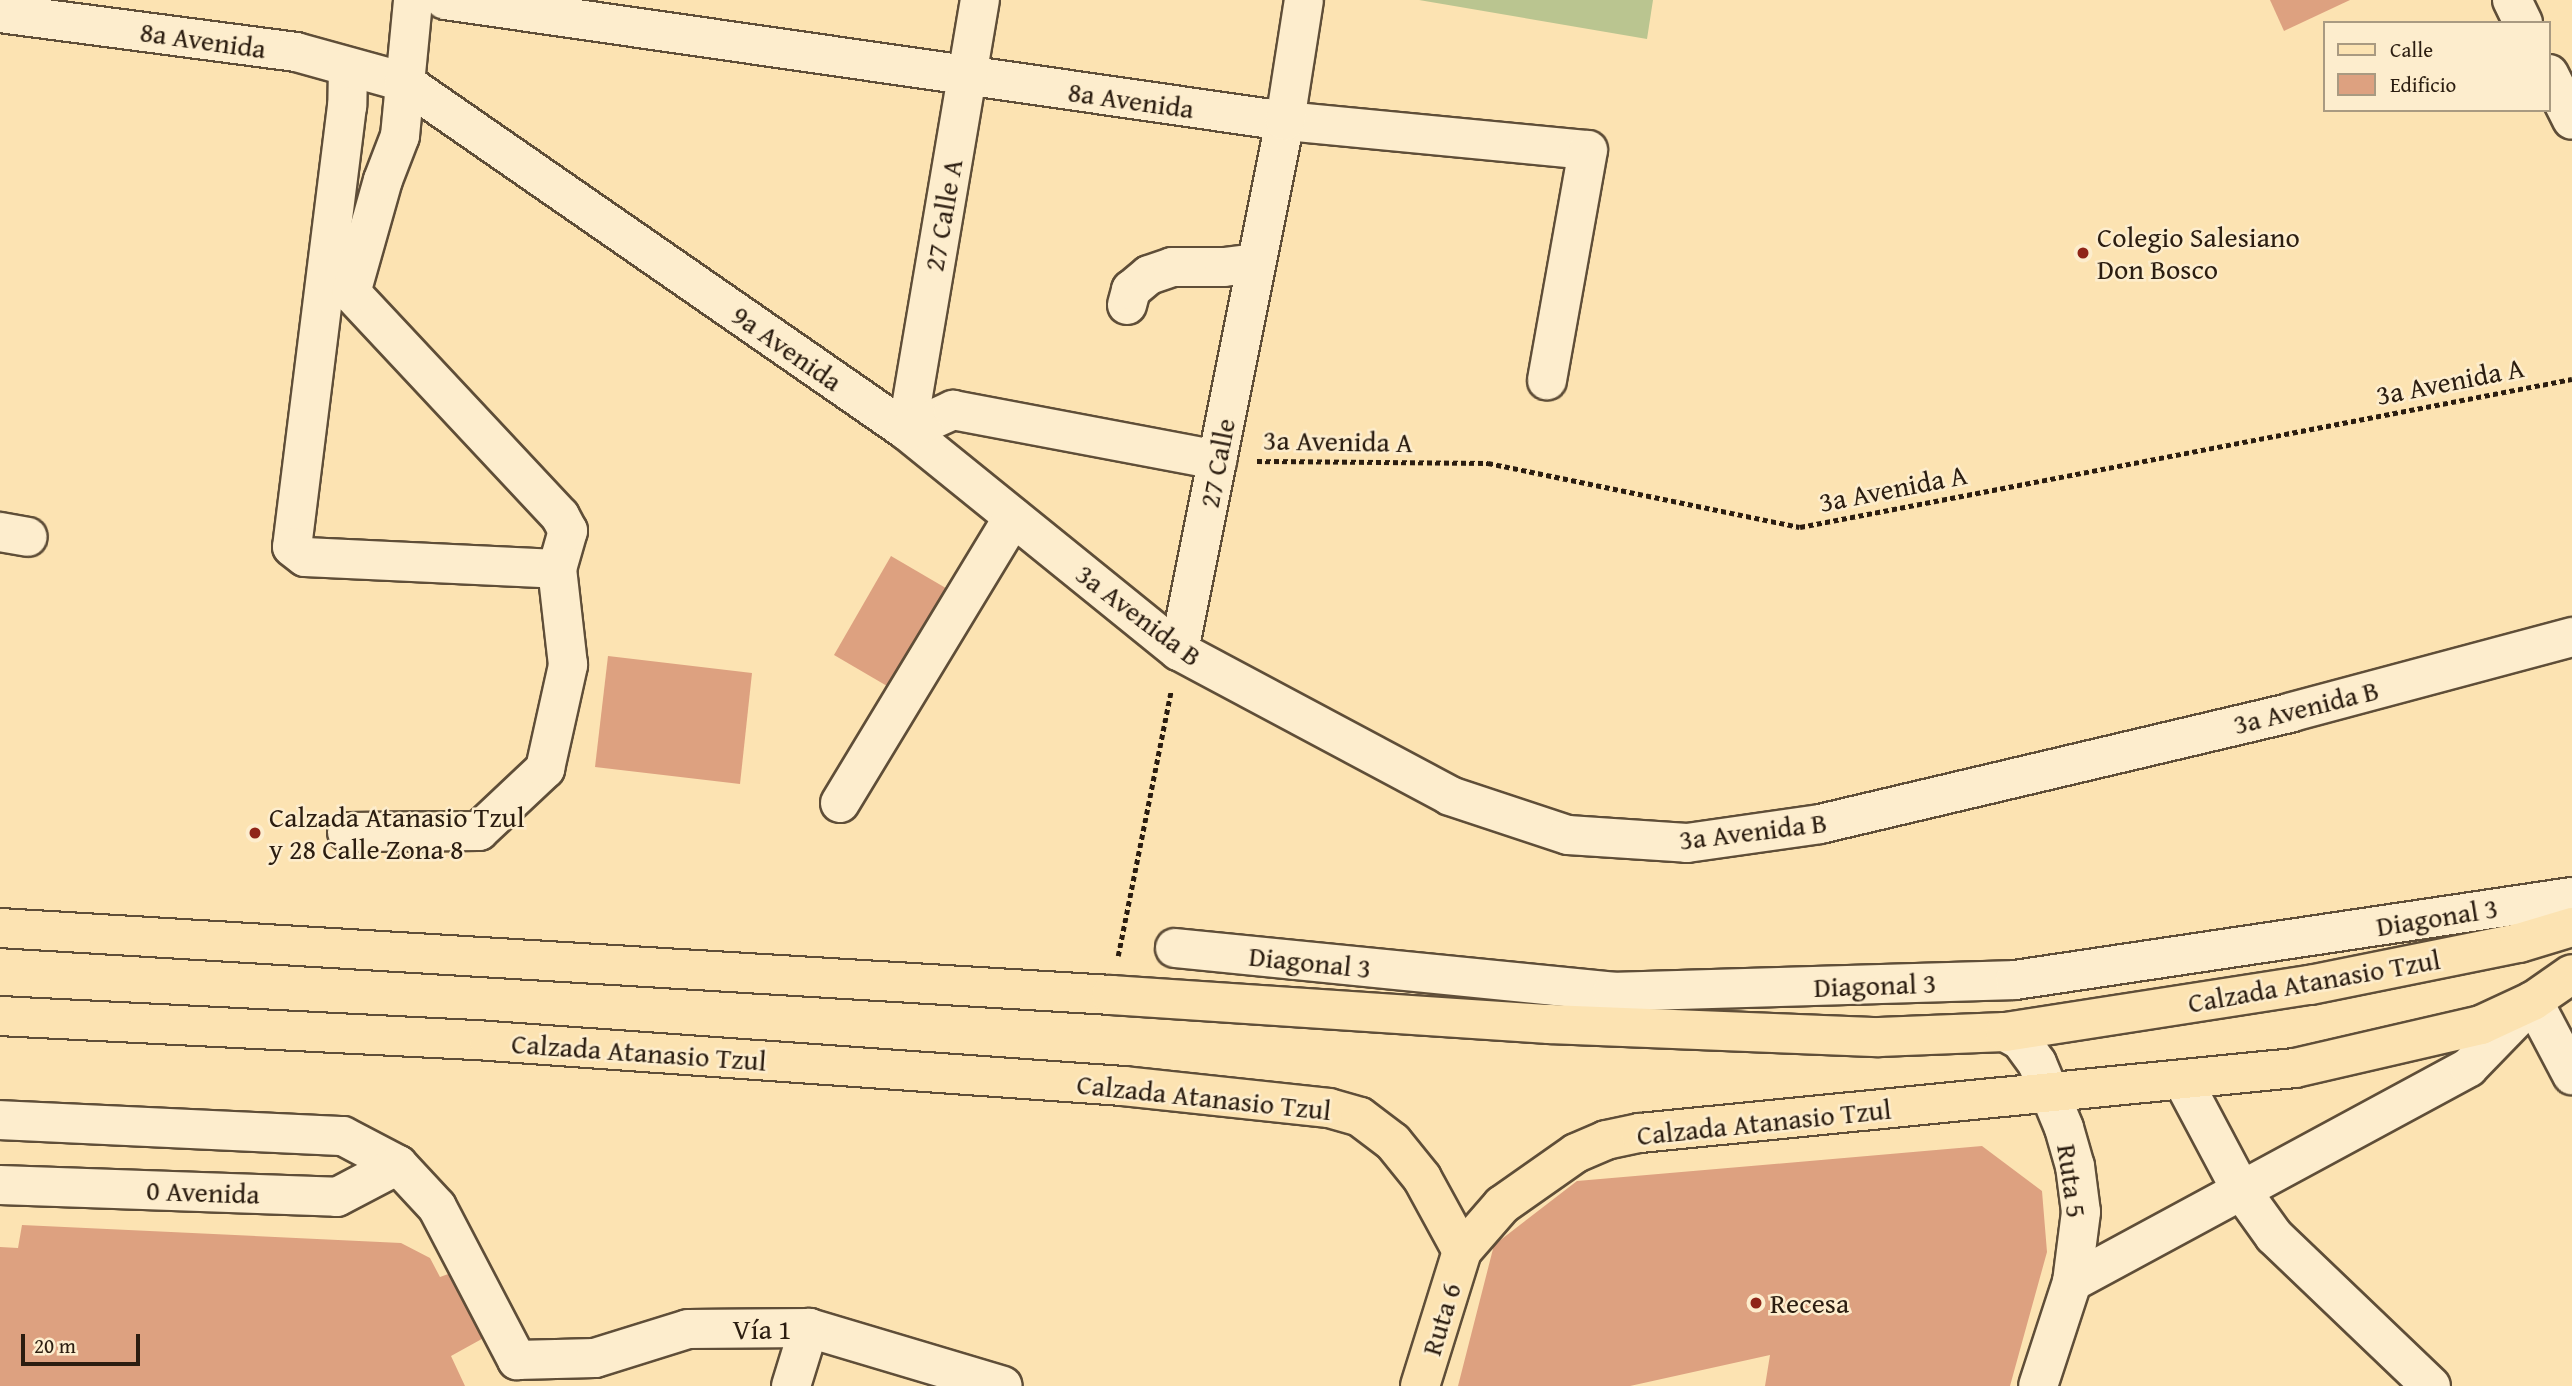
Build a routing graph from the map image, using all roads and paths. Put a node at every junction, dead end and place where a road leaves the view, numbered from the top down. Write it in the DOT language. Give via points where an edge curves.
graph roads {
  1 [pos="413,0"];
  2 [pos="445,0"];
  3 [pos="980,0"];
  4 [pos="1304,0"];
  5 [pos="2512,0"];
  6 [pos="0,13"];
  7 [pos="2522,21"];
  8 [pos="348,67"];
  9 [pos="2558,77"];
  10 [pos="967,78"];
  11 [pos="404,82"];
  12 [pos="2572,120"];
  13 [pos="1285,121"];
  14 [pos="342,147"];
  15 [pos="393,152"];
  16 [pos="1256,263"];
  17 [pos="1127,305"];
  18 [pos="2572,379"];
  19 [pos="1547,380"];
  20 [pos="907,431"];
  21 [pos="1217,460"];
  22 [pos="1013,517"];
  23 [pos="557,569"];
  24 [pos="2572,637"];
  25 [pos="1179,651"];
  26 [pos="840,803"];
  27 [pos="346,832"];
  28 [pos="2572,897"];
  29 [pos="1125,925"];
  30 [pos="2572,927"];
  31 [pos="0,928"];
  32 [pos="1175,948"];
  33 [pos="2572,974"];
  34 [pos="2572,990"];
  35 [pos="2533,1001"];
  36 [pos="0,1016"];
  37 [pos="2005,1032"];
  38 [pos="2572,1074"];
  39 [pos="2183,1080"];
  40 [pos="2050,1094"];
  41 [pos="0,1120"];
  42 [pos="398,1165"];
  43 [pos="0,1185"];
  44 [pos="2241,1190"];
  45 [pos="1462,1251"];
  46 [pos="2072,1282"];
  47 [pos="809,1328"];
  48 [pos="790,1386"];
  49 [pos="1003,1386"];
  50 [pos="1420,1386"];
  51 [pos="2038,1386"];
  52 [pos="2431,1386"];
  1 -- 11 [label="street"];
  2 -- 10 [label="street, 8a Avenida"];
  3 -- 10 [label="street, 27 Calle A"];
  4 -- 13 [label="street, 27 Calle"];
  5 -- 7 [label="street"];
  6 -- 8 [label="street, 8a Avenida" via="296,52"];
  8 -- 11 [label="street, 8a Avenida"];
  8 -- 14 [label="street"];
  9 -- 12 [label="street"];
  10 -- 13 [label="street, 8a Avenida"];
  10 -- 20 [label="street, 27 Calle A"];
  11 -- 15 [label="street" via="400,136"];
  11 -- 20 [label="street, 9a Avenida"];
  13 -- 16 [label="street, 27 Calle"];
  13 -- 19 [label="street, 8a Avenida" via="1588,150"];
  14 -- 15 [label="street" via="371,146"];
  14 -- 23 [label="street" via="292,547 305,557"];
  15 -- 23 [label="street" via="351,293 560,516 568,531"];
  16 -- 17 [label="street" via="1171,267 1149,275 1131,290"];
  16 -- 21 [label="street, 27 Calle"];
  18 -- 21 [label="path, 3a Avenida A" via="1800,527 1488,463"];
  20 -- 21 [label="street" via="953,410"];
  20 -- 22 [label="street, 3a Avenida B"];
  21 -- 25 [label="street, 27 Calle"];
  22 -- 25 [label="street, 3a Avenida B"];
  22 -- 26 [label="street"];
  23 -- 27 [label="street" via="569,664 545,769 479,831"];
  24 -- 25 [label="street, 3a Avenida B" via="2292,712 1820,824 1688,843 1568,835 1450,796"];
  25 -- 29 [label="path"];
  28 -- 32 [label="street, Diagonal 3" via="2001,981 1612,992"];
  30 -- 37 [label="main road, Calzada Atanasio Tzul" via="2519,943 2310,985"];
  31 -- 37 [label="main road, Calzada Atanasio Tzul" via="1549,1024 1879,1037"];
  33 -- 35 [label="main road, Calzada Atanasio Tzul"];
  34 -- 35 [label="street"];
  35 -- 38 [label="street"];
  35 -- 39 [label="main road, Calzada Atanasio Tzul" via="2481,1026 2379,1051 2295,1069"];
  35 -- 44 [label="street" via="2469,1067"];
  36 -- 45 [label="main road, Calzada Atanasio Tzul" via="489,1041 1123,1086 1329,1108 1360,1117 1393,1142 1422,1178"];
  37 -- 40 [label="street, Ruta 5" via="2021,1041 2037,1063"];
  39 -- 40 [label="main road, Calzada Atanasio Tzul"];
  39 -- 44 [label="street"];
  40 -- 45 [label="main road, Calzada Atanasio Tzul" via="1606,1140 1576,1153 1502,1205"];
  40 -- 46 [label="street, Ruta 5" via="2075,1166 2081,1212"];
  41 -- 42 [label="street" via="343,1136"];
  42 -- 43 [label="street, 0 Avenida" via="337,1197"];
  42 -- 47 [label="street, Vía 1" via="437,1207 517,1360 595,1358 688,1329"];
  44 -- 46 [label="street"];
  44 -- 52 [label="street" via="2274,1236"];
  45 -- 50 [label="main road, Ruta 6"];
  46 -- 51 [label="street, Ruta 5"];
  47 -- 48 [label="street"];
  47 -- 49 [label="street, Vía 1"];
}
